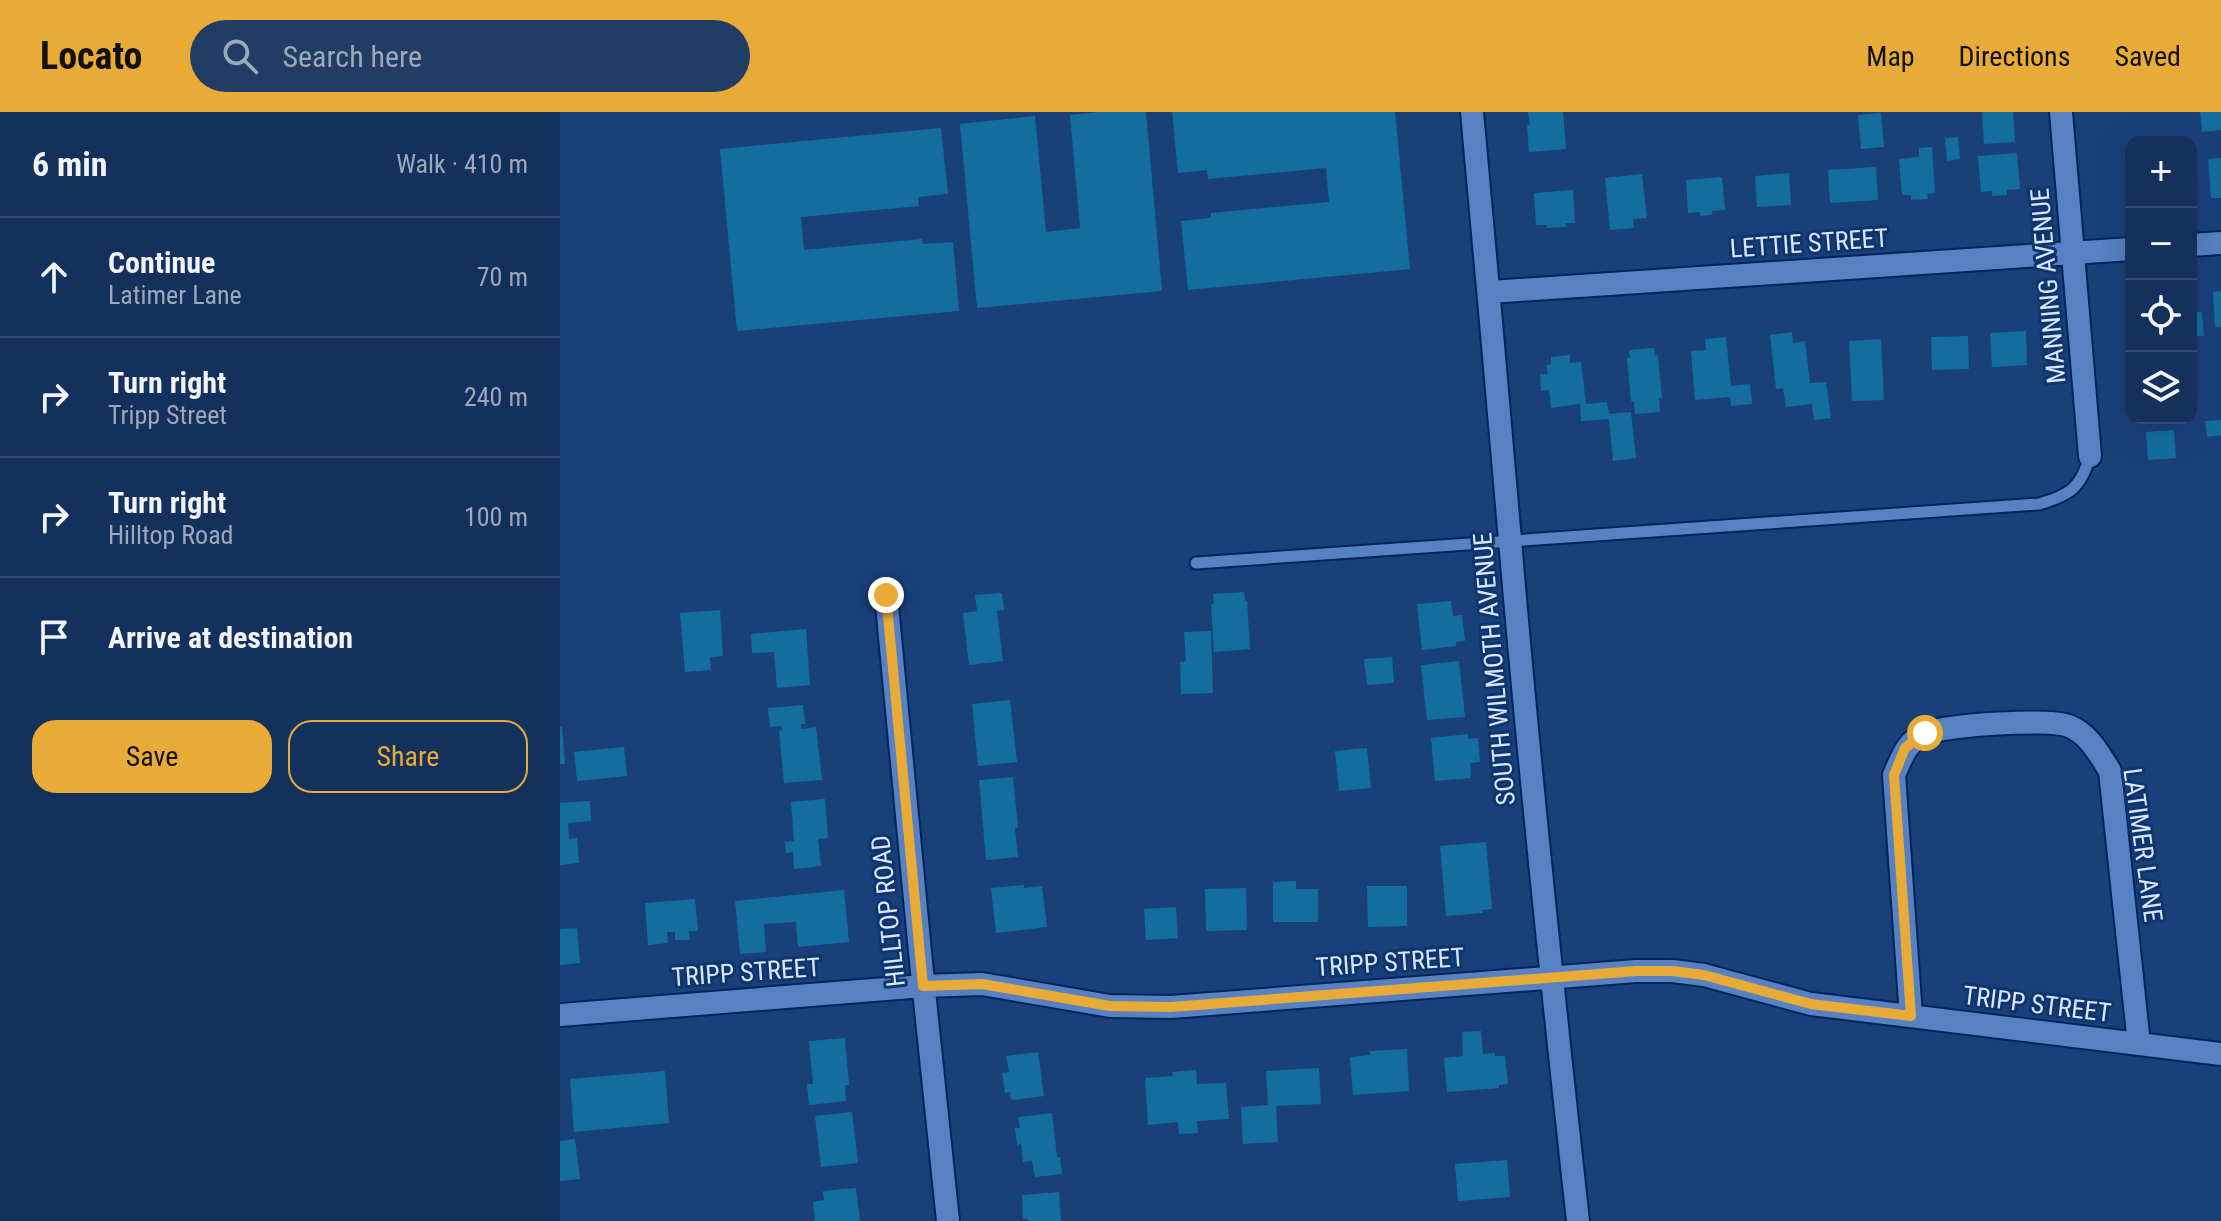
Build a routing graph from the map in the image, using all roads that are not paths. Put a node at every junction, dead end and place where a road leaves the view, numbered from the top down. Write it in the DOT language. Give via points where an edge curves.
graph roads {
  1 [pos="1472,112"];
  2 [pos="2061,112"];
  3 [pos="2221,243"];
  4 [pos="2197,245"];
  5 [pos="2125,249"];
  6 [pos="2073,253"];
  7 [pos="1490,292"];
  8 [pos="2090,456"];
  9 [pos="1510,541"];
  10 [pos="1196,563"];
  11 [pos="886,595"];
  12 [pos="1552,977"];
  13 [pos="923,986"];
  14 [pos="560,1015"];
  15 [pos="1911,1016"];
  16 [pos="2139,1044"];
  17 [pos="2221,1054"];
  18 [pos="948,1221"];
  19 [pos="1578,1221"];
  1 -- 7 [label="street, SOUTH WILMOTH AVENUE"];
  2 -- 6 [label="street, MANNING AVENUE"];
  3 -- 4 [label="street"];
  5 -- 6 [label="street, LETTIE STREET"];
  6 -- 7 [label="street, LETTIE STREET"];
  6 -- 8 [label="street, MANNING AVENUE"];
  7 -- 9 [label="street, SOUTH WILMOTH AVENUE"];
  8 -- 9 [label="lane" via="2083,479 2061,498 2039,504"];
  9 -- 10 [label="lane"];
  9 -- 12 [label="street, SOUTH WILMOTH AVENUE"];
  11 -- 13 [label="street, HILLTOP ROAD"];
  12 -- 13 [label="street, TRIPP STREET" via="1171,1007 1110,1006 982,984"];
  12 -- 15 [label="street, TRIPP STREET" via="1673,971 1811,1004"];
  12 -- 19 [label="street, SOUTH WILMOTH AVENUE"];
  13 -- 14 [label="street, TRIPP STREET"];
  13 -- 18 [label="street, HILLTOP ROAD"];
  15 -- 16 [label="street, TRIPP STREET"];
  15 -- 16 [label="street, LATIMER LANE" via="1894,775 1905,748 1925,733 2042,721 2070,726 2090,740 2110,771"];
  16 -- 17 [label="street, TRIPP STREET"];
}
